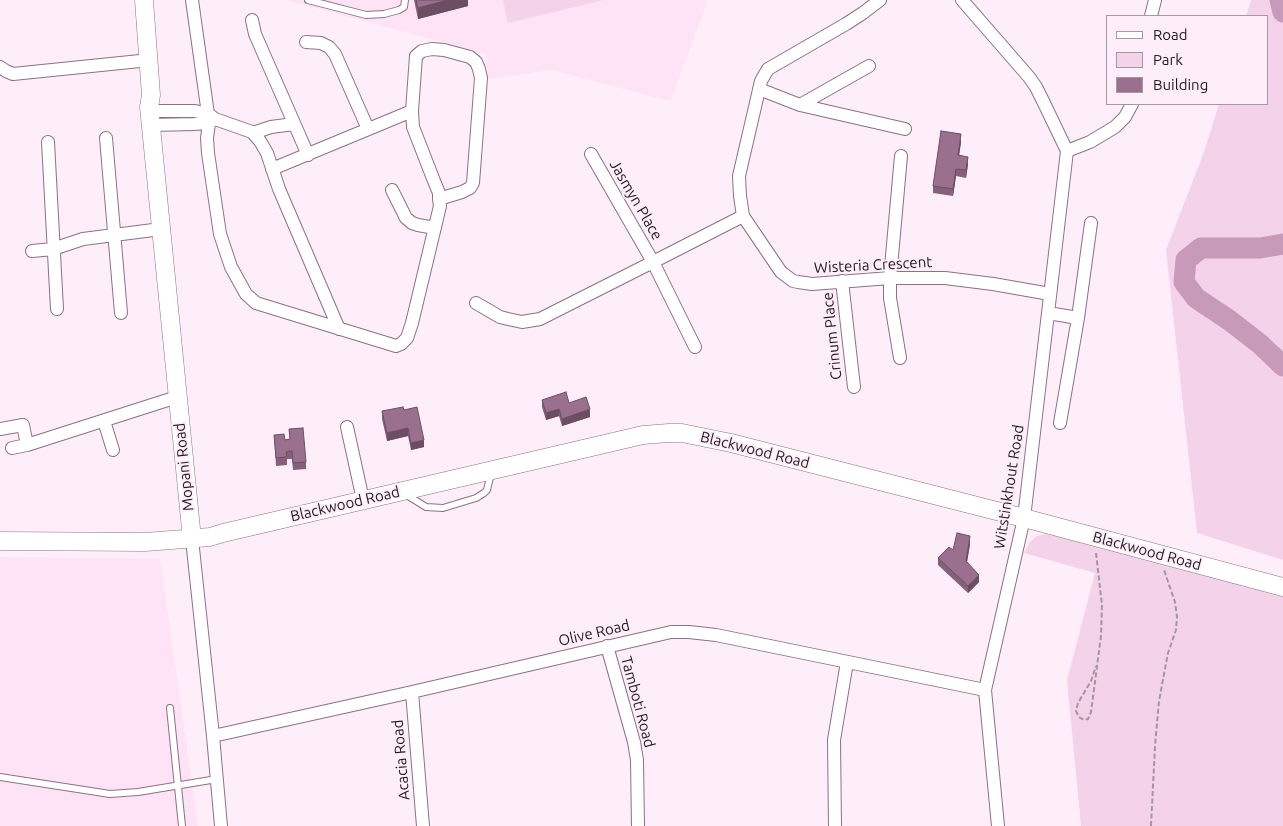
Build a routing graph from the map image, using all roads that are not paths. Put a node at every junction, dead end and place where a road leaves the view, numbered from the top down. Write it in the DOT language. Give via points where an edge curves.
graph roads {
  1 [pos="135,0"];
  2 [pos="144,0"];
  3 [pos="192,0"];
  4 [pos="308,0"];
  5 [pos="405,0"];
  6 [pos="880,0"];
  7 [pos="962,0"];
  8 [pos="1155,0"];
  9 [pos="1151,15"];
  10 [pos="252,20"];
  11 [pos="306,42"];
  12 [pos="140,61"];
  13 [pos="869,66"];
  14 [pos="0,67"];
  15 [pos="759,90"];
  16 [pos="800,105"];
  17 [pos="1131,105"];
  18 [pos="412,111"];
  19 [pos="150,114"];
  20 [pos="211,118"];
  21 [pos="294,124"];
  22 [pos="368,129"];
  23 [pos="905,129"];
  24 [pos="253,134"];
  25 [pos="106,138"];
  26 [pos="48,142"];
  27 [pos="1067,151"];
  28 [pos="591,154"];
  29 [pos="308,155"];
  30 [pos="901,156"];
  31 [pos="272,169"];
  32 [pos="392,190"];
  33 [pos="439,199"];
  34 [pos="743,216"];
  35 [pos="1090,223"];
  36 [pos="435,228"];
  37 [pos="161,229"];
  38 [pos="115,235"];
  39 [pos="53,249"];
  40 [pos="32,251"];
  41 [pos="653,262"];
  42 [pos="890,278"];
  43 [pos="842,281"];
  44 [pos="1050,294"];
  45 [pos="476,303"];
  46 [pos="57,309"];
  47 [pos="121,313"];
  48 [pos="1048,313"];
  49 [pos="1078,318"];
  50 [pos="339,328"];
  51 [pos="695,347"];
  52 [pos="900,358"];
  53 [pos="854,387"];
  54 [pos="177,397"];
  55 [pos="104,421"];
  56 [pos="1060,423"];
  57 [pos="347,427"];
  58 [pos="0,429"];
  59 [pos="28,444"];
  60 [pos="12,448"];
  61 [pos="113,450"];
  62 [pos="491,470"];
  63 [pos="401,492"];
  64 [pos="363,500"];
  65 [pos="1024,518"];
  66 [pos="0,532"];
  67 [pos="191,535"];
  68 [pos="0,541"];
  69 [pos="1283,587"];
  70 [pos="607,646"];
  71 [pos="847,662"];
  72 [pos="985,690"];
  73 [pos="412,692"];
  74 [pos="170,708"];
  75 [pos="213,736"];
  76 [pos="0,777"];
  77 [pos="217,778"];
  78 [pos="178,785"];
  79 [pos="182,826"];
  80 [pos="222,826"];
  81 [pos="423,826"];
  82 [pos="638,826"];
  83 [pos="835,826"];
  84 [pos="998,826"];
  1 -- 12 [label="street, Mopani Road"];
  2 -- 19 [label="street, Mopani Road"];
  3 -- 20 [label="street"];
  4 -- 5 [label="lane" via="366,16 399,10 404,7"];
  6 -- 15 [label="street, Wisteria Crescent" via="846,24 768,69"];
  7 -- 27 [label="street" via="1029,77"];
  8 -- 9 [label="street"];
  10 -- 21 [label="street"];
  11 -- 22 [label="street" via="320,43 335,54"];
  12 -- 14 [label="street" via="13,74"];
  12 -- 19 [label="street, Mopani Road"];
  13 -- 16 [label="street"];
  15 -- 16 [label="street"];
  15 -- 34 [label="street, Wisteria Crescent" via="739,176"];
  16 -- 23 [label="street"];
  17 -- 27 [label="street" via="1115,127"];
  18 -- 22 [label="street"];
  18 -- 33 [label="street" via="413,127"];
  18 -- 33 [label="street" via="415,61 422,51 444,50 476,62 481,78 473,183 462,192"];
  19 -- 20 [label="street" via="194,124"];
  19 -- 37 [label="street, Mopani Road"];
  20 -- 24 [label="street"];
  20 -- 50 [label="street" via="208,153 220,234 231,267 246,294 256,303"];
  21 -- 24 [label="street" via="271,127"];
  21 -- 29 [label="street"];
  22 -- 29 [label="street"];
  24 -- 31 [label="street" via="267,153"];
  25 -- 38 [label="street"];
  26 -- 39 [label="street"];
  27 -- 44 [label="street, Witstinkhout Road"];
  28 -- 41 [label="street, Jasmyn Place"];
  29 -- 31 [label="street"];
  30 -- 42 [label="street"];
  31 -- 50 [label="street"];
  32 -- 36 [label="street" via="406,218 418,226"];
  33 -- 36 [label="street"];
  34 -- 41 [label="street"];
  34 -- 43 [label="street, Wisteria Crescent" via="781,272 793,281 806,284"];
  35 -- 49 [label="street"];
  36 -- 50 [label="street" via="407,338 396,346"];
  37 -- 38 [label="street"];
  37 -- 54 [label="street, Mopani Road"];
  38 -- 39 [label="street" via="74,241"];
  38 -- 47 [label="street"];
  39 -- 40 [label="street"];
  39 -- 46 [label="street"];
  41 -- 45 [label="street" via="540,319 522,322 508,319"];
  41 -- 51 [label="street, Jasmyn Place"];
  42 -- 43 [label="street, Wisteria Crescent"];
  42 -- 44 [label="street, Wisteria Crescent" via="945,278"];
  42 -- 52 [label="street"];
  43 -- 53 [label="street, Crinum Place"];
  44 -- 48 [label="street, Witstinkhout Road"];
  48 -- 49 [label="street"];
  48 -- 65 [label="street, Witstinkhout Road"];
  49 -- 56 [label="street"];
  54 -- 55 [label="street"];
  54 -- 67 [label="street, Mopani Road"];
  55 -- 59 [label="street"];
  55 -- 61 [label="street"];
  57 -- 64 [label="street"];
  58 -- 59 [label="street" via="23,425"];
  59 -- 60 [label="street"];
  62 -- 63 [label="street, Blackwood Road"];
  62 -- 63 [label="lane" via="484,493 443,508 426,507"];
  62 -- 65 [label="street, Blackwood Road" via="643,435 682,433"];
  63 -- 64 [label="street, Blackwood Road"];
  64 -- 67 [label="street, Blackwood Road" via="223,533 214,530"];
  65 -- 69 [label="street, Blackwood Road"];
  65 -- 72 [label="street, Witstinkhout Road"];
  66 -- 67 [label="street, Blackwood Road"];
  67 -- 68 [label="street, Blackwood Road" via="135,542"];
  67 -- 75 [label="street, Mopani Road"];
  70 -- 71 [label="street, Olive Road" via="671,632 689,632"];
  70 -- 73 [label="street, Olive Road"];
  70 -- 82 [label="street, Tamboti Road" via="634,742"];
  71 -- 72 [label="street, Olive Road"];
  71 -- 83 [label="street" via="834,740"];
  72 -- 84 [label="street, Witstinkhout Road"];
  73 -- 75 [label="street, Olive Road"];
  73 -- 81 [label="street, Acacia Road"];
  74 -- 78 [label="lane"];
  75 -- 77 [label="street, Mopani Road"];
  76 -- 78 [label="lane" via="110,794"];
  77 -- 78 [label="lane"];
  77 -- 80 [label="street, Mopani Road"];
  78 -- 79 [label="lane"];
}
